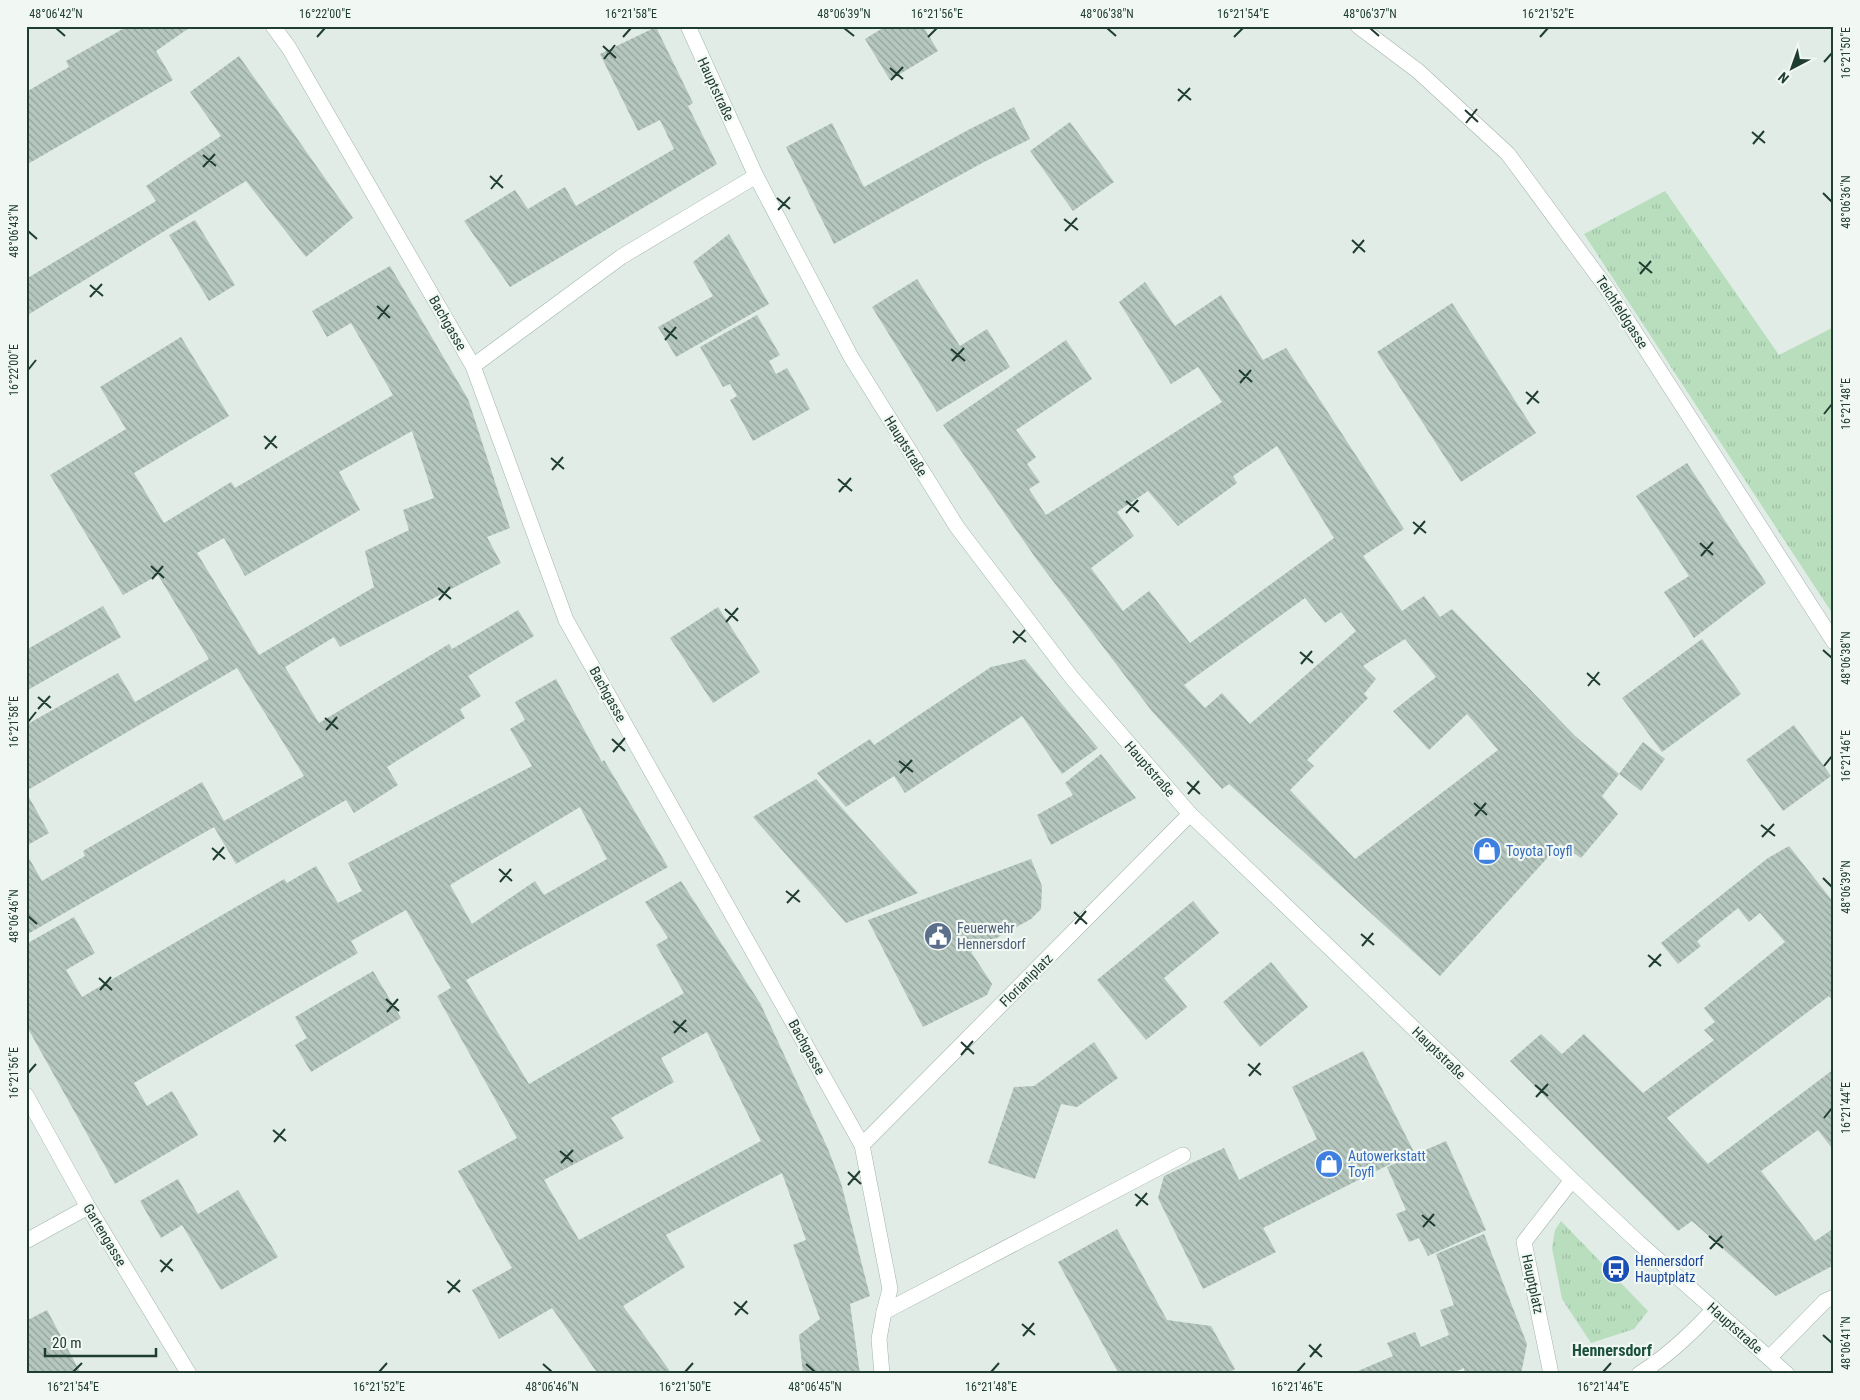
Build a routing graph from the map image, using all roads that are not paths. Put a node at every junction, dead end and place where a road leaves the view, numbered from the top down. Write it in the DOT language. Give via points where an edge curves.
graph roads {
  1 [pos="273,26"];
  2 [pos="688,26"];
  3 [pos="1358,26"];
  4 [pos="756,176"];
  5 [pos="473,366"];
  6 [pos="1834,642"];
  7 [pos="1190,814"];
  8 [pos="26,1094"];
  9 [pos="862,1145"];
  10 [pos="1183,1155"];
  11 [pos="1572,1180"];
  12 [pos="88,1207"];
  13 [pos="26,1241"];
  14 [pos="1834,1297"];
  15 [pos="1714,1309"];
  16 [pos="884,1312"];
  17 [pos="1769,1358"];
  18 [pos="189,1374"];
  19 [pos="882,1374"];
  20 [pos="1551,1374"];
  21 [pos="1639,1374"];
  22 [pos="1787,1374"];
  1 -- 5 [label="street, Bachgasse" via="289,48"];
  2 -- 4 [label="street, Hauptstraße"];
  3 -- 6 [label="street, Teichfeldgasse" via="1418,71 1508,154 1606,286"];
  4 -- 5 [label="street" via="621,257"];
  4 -- 7 [label="street, Hauptstraße" via="851,357 956,527 1072,678"];
  5 -- 9 [label="street, Bachgasse" via="566,620"];
  7 -- 9 [label="street, Florianiplatz"];
  7 -- 11 [label="street, Hauptstraße"];
  8 -- 12 [label="street, Gartengasse"];
  9 -- 16 [label="street, Bachgasse" via="890,1289"];
  10 -- 16 [label="street"];
  11 -- 15 [label="street, Hauptstraße"];
  11 -- 20 [label="street, Hauptplatz" via="1524,1242"];
  12 -- 13 [label="street"];
  12 -- 18 [label="street, Gartengasse"];
  14 -- 17 [label="street" via="1825,1301"];
  15 -- 17 [label="street, Hauptstraße"];
  15 -- 21 [label="street" via="1676,1347"];
  16 -- 19 [label="street, Bachgasse" via="879,1339"];
  17 -- 22 [label="street, Hauptstraße"];
}
